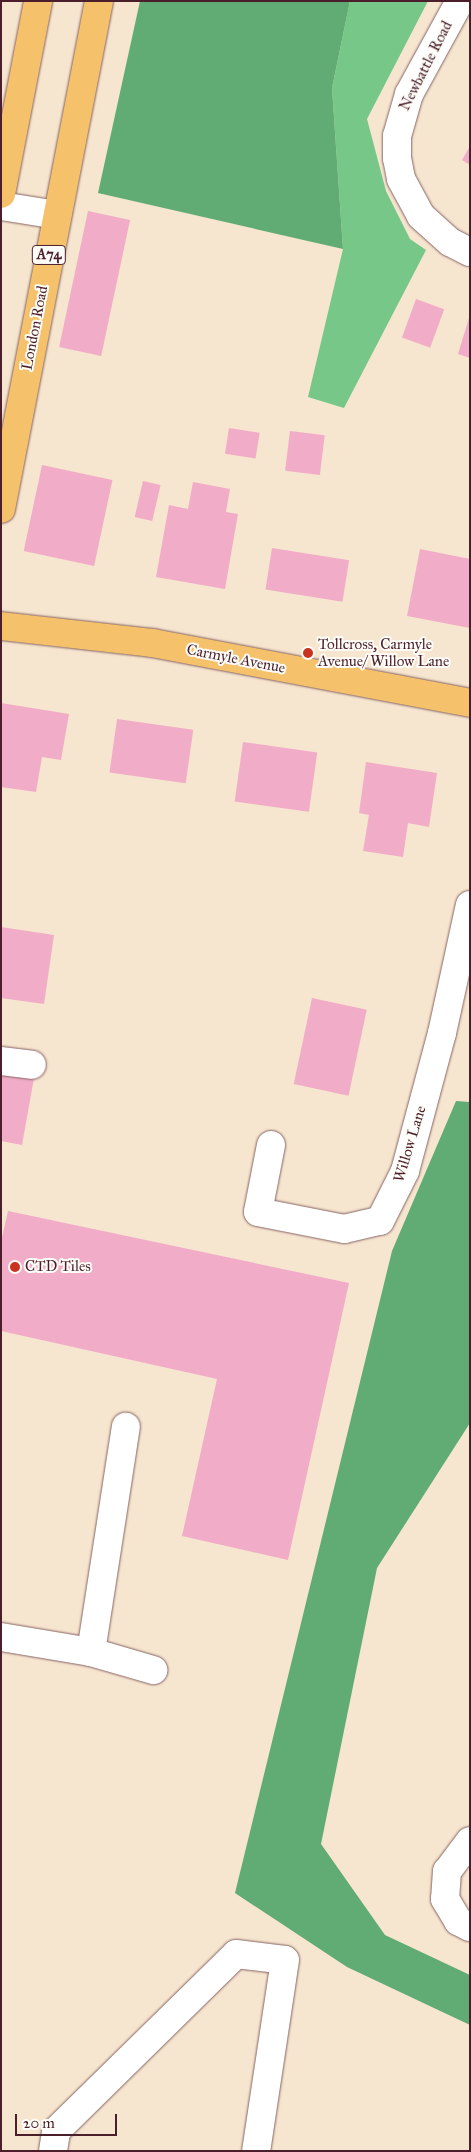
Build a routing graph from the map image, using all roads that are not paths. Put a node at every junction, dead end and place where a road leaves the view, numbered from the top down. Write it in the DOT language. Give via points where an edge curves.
graph roads {
  1 [pos="38,1"];
  2 [pos="99,1"];
  3 [pos="460,1"];
  4 [pos="1,194"];
  5 [pos="1,206"];
  6 [pos="57,215"];
  7 [pos="470,252"];
  8 [pos="1,508"];
  9 [pos="1,626"];
  10 [pos="470,702"];
  11 [pos="470,905"];
  12 [pos="1,1061"];
  13 [pos="32,1064"];
  14 [pos="271,1145"];
  15 [pos="126,1427"];
  16 [pos="1,1637"];
  17 [pos="91,1652"];
  18 [pos="153,1670"];
  19 [pos="470,1841"];
  20 [pos="470,1927"];
  21 [pos="53,2151"];
  22 [pos="256,2151"];
  1 -- 4 [label="main road"];
  2 -- 6 [label="main road, London Road / A74"];
  3 -- 7 [label="street, Newbattle Road" via="409,94 398,129 397,158 401,180 421,216 442,236"];
  5 -- 6 [label="street"];
  6 -- 8 [label="main road, London Road / A74"];
  9 -- 10 [label="main road, Carmyle Avenue" via="153,643"];
  11 -- 14 [label="street, Willow Lane" via="442,1033 405,1171 380,1221 344,1229 258,1212"];
  12 -- 13 [label="street"];
  15 -- 17 [label="street"];
  16 -- 17 [label="street"];
  17 -- 18 [label="street"];
  19 -- 20 [label="street" via="448,1871 445,1900 458,1921"];
  21 -- 22 [label="street" via="56,2131 236,1954 285,1960"];
}
